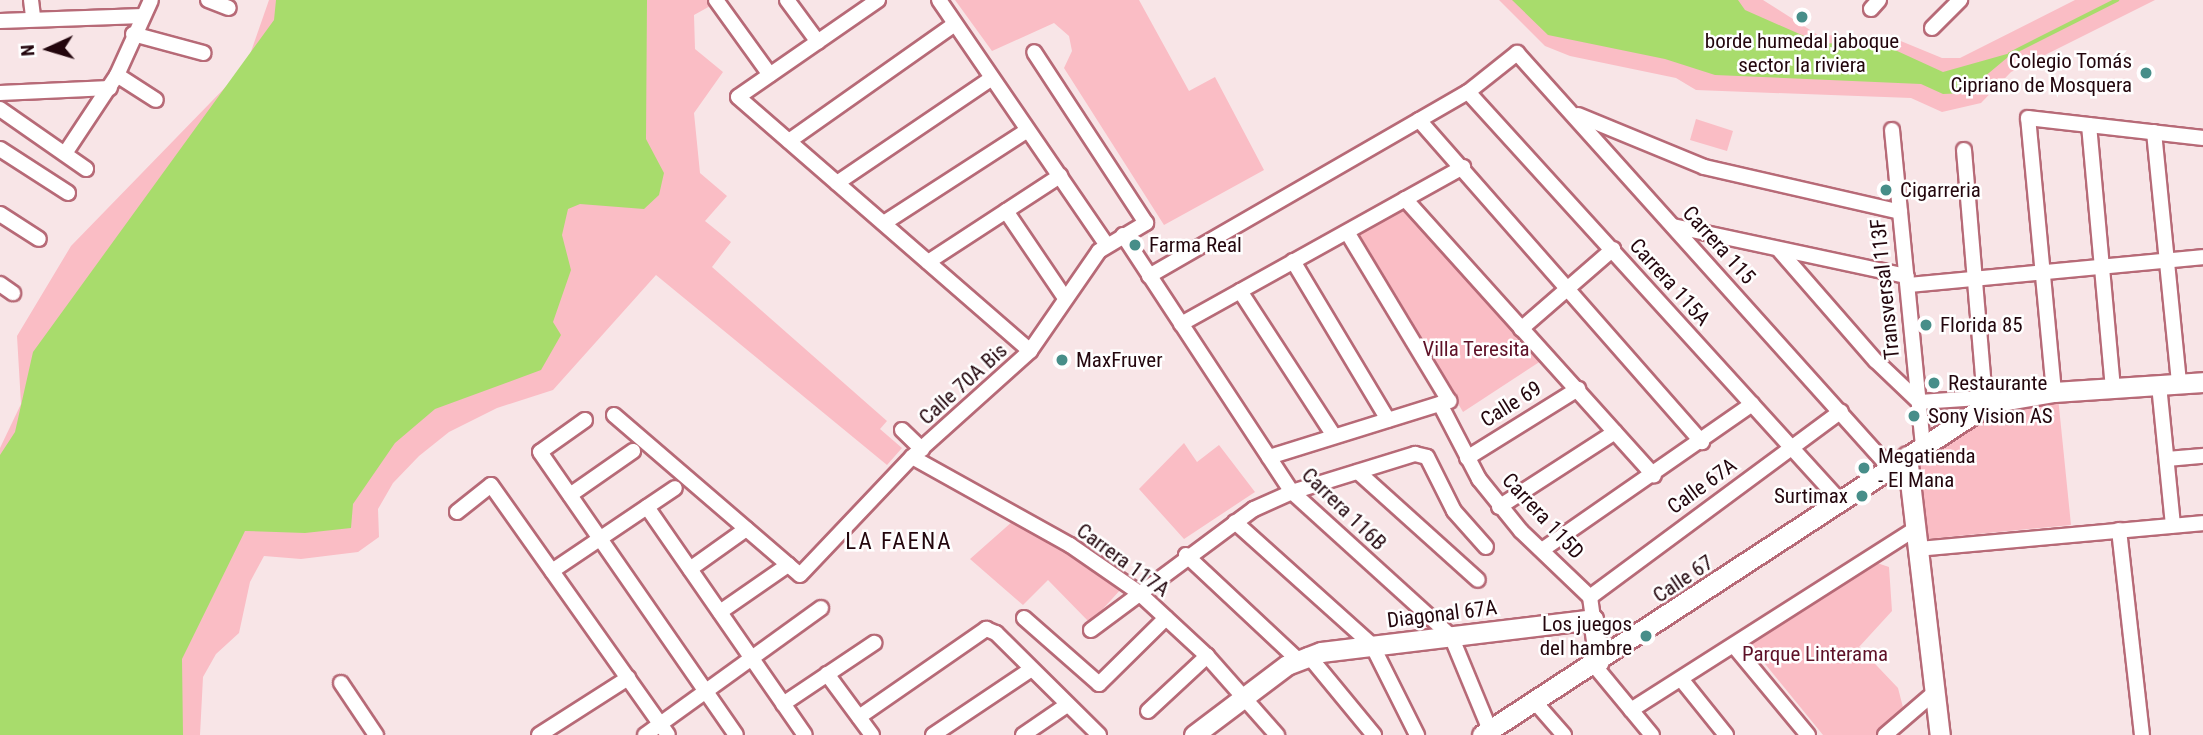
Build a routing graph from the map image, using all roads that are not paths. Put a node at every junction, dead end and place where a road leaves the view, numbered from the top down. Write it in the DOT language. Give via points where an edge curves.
graph roads {
  1 [pos="31,0"];
  2 [pos="97,0"];
  3 [pos="151,0"];
  4 [pos="208,0"];
  5 [pos="716,0"];
  6 [pos="788,0"];
  7 [pos="939,0"];
  8 [pos="1959,0"];
  9 [pos="870,2"];
  10 [pos="229,8"];
  11 [pos="143,16"];
  12 [pos="98,17"];
  13 [pos="33,18"];
  14 [pos="0,21"];
  15 [pos="955,24"];
  16 [pos="1932,28"];
  17 [pos="133,34"];
  18 [pos="817,42"];
  19 [pos="1034,52"];
  20 [pos="204,53"];
  21 [pos="770,75"];
  22 [pos="992,78"];
  23 [pos="113,81"];
  24 [pos="1468,92"];
  25 [pos="0,93"];
  26 [pos="156,100"];
  27 [pos="0,109"];
  28 [pos="1572,112"];
  29 [pos="1419,120"];
  30 [pos="2089,125"];
  31 [pos="1028,130"];
  32 [pos="1892,130"];
  33 [pos="2154,132"];
  34 [pos="2203,138"];
  35 [pos="789,141"];
  36 [pos="0,149"];
  37 [pos="1964,150"];
  38 [pos="66,152"];
  39 [pos="1462,167"];
  40 [pos="86,169"];
  41 [pos="1060,176"];
  42 [pos="837,183"];
  43 [pos="68,193"];
  44 [pos="1405,199"];
  45 [pos="1006,211"];
  46 [pos="1900,212"];
  47 [pos="0,214"];
  48 [pos="884,223"];
  49 [pos="1673,226"];
  50 [pos="1347,232"];
  51 [pos="1122,235"];
  52 [pos="39,239"];
  53 [pos="1107,244"];
  54 [pos="1613,249"];
  55 [pos="1779,250"];
  56 [pos="2203,257"];
  57 [pos="2166,260"];
  58 [pos="1293,261"];
  59 [pos="928,262"];
  60 [pos="2103,266"];
  61 [pos="2043,272"];
  62 [pos="1149,275"];
  63 [pos="1978,278"];
  64 [pos="1907,281"];
  65 [pos="0,284"];
  66 [pos="1567,288"];
  67 [pos="1240,291"];
  68 [pos="13,293"];
  69 [pos="1065,298"];
  70 [pos="1181,324"];
  71 [pos="1521,329"];
  72 [pos="1030,351"];
  73 [pos="2203,382"];
  74 [pos="2169,384"];
  75 [pos="2113,388"];
  76 [pos="1578,389"];
  77 [pos="2054,392"];
  78 [pos="2006,397"];
  79 [pos="1985,398"];
  80 [pos="1445,402"];
  81 [pos="1919,402"];
  82 [pos="1752,404"];
  83 [pos="1841,411"];
  84 [pos="614,415"];
  85 [pos="585,419"];
  86 [pos="1388,420"];
  87 [pos="902,430"];
  88 [pos="1615,432"];
  89 [pos="1334,436"];
  90 [pos="1702,442"];
  91 [pos="1923,444"];
  92 [pos="1790,450"];
  93 [pos="633,451"];
  94 [pos="917,453"];
  95 [pos="1907,456"];
  96 [pos="2203,456"];
  97 [pos="1269,457"];
  98 [pos="1467,458"];
  99 [pos="2167,459"];
  100 [pos="1889,467"];
  101 [pos="1358,472"];
  102 [pos="1654,476"];
  103 [pos="675,488"];
  104 [pos="1292,492"];
  105 [pos="570,495"];
  106 [pos="1840,501"];
  107 [pos="647,507"];
  108 [pos="1499,507"];
  109 [pos="457,512"];
  110 [pos="1235,522"];
  111 [pos="2203,523"];
  112 [pos="2173,525"];
  113 [pos="746,529"];
  114 [pos="2119,530"];
  115 [pos="600,539"];
  116 [pos="1917,539"];
  117 [pos="1486,547"];
  118 [pos="1542,551"];
  119 [pos="1186,555"];
  120 [pos="788,565"];
  121 [pos="690,569"];
  122 [pos="552,572"];
  123 [pos="1478,580"];
  124 [pos="1138,592"];
  125 [pos="1590,597"];
  126 [pos="821,608"];
  127 [pos="720,612"];
  128 [pos="1024,618"];
  129 [pos="1166,618"];
  130 [pos="1593,619"];
  131 [pos="1091,630"];
  132 [pos="1451,636"];
  133 [pos="874,643"];
  134 [pos="1372,645"];
  135 [pos="1734,646"];
  136 [pos="1208,656"];
  137 [pos="1302,657"];
  138 [pos="752,658"];
  139 [pos="1597,663"];
  140 [pos="1030,670"];
  141 [pos="827,674"];
  142 [pos="628,678"];
  143 [pos="1681,679"];
  144 [pos="341,683"];
  145 [pos="706,691"];
  146 [pos="1935,692"];
  147 [pos="1247,699"];
  148 [pos="1535,702"];
  149 [pos="783,704"];
  150 [pos="1067,705"];
  151 [pos="1631,710"];
  152 [pos="1148,711"];
  153 [pos="859,717"];
  154 [pos="561,721"];
  155 [pos="664,729"];
  156 [pos="1487,733"];
  157 [pos="376,735"];
  158 [pos="539,735"];
  159 [pos="569,735"];
  160 [pos="645,735"];
  161 [pos="736,735"];
  162 [pos="805,735"];
  163 [pos="872,735"];
  164 [pos="933,735"];
  165 [pos="1023,735"];
  166 [pos="1099,735"];
  167 [pos="1194,735"];
  168 [pos="1278,735"];
  169 [pos="1374,735"];
  170 [pos="1417,735"];
  171 [pos="1564,735"];
  172 [pos="1652,735"];
  173 [pos="1727,735"];
  174 [pos="1808,735"];
  175 [pos="1885,735"];
  176 [pos="1940,735"];
  177 [pos="2142,735"];
  1 -- 13 [label="street"];
  2 -- 12 [label="street"];
  3 -- 11 [label="street"];
  4 -- 10 [label="street"];
  5 -- 21 [label="street"];
  6 -- 18 [label="street"];
  7 -- 15 [label="street"];
  8 -- 16 [label="street"];
  9 -- 18 [label="street"];
  11 -- 12 [label="street"];
  11 -- 17 [label="street"];
  12 -- 13 [label="street"];
  13 -- 14 [label="street"];
  15 -- 22 [label="street"];
  15 -- 35 [label="street"];
  17 -- 20 [label="street"];
  17 -- 23 [label="street"];
  18 -- 21 [label="street"];
  19 -- 51 [label="street, Calle 70A Bis" via="1146,223"];
  21 -- 35 [label="street" via="738,97"];
  22 -- 31 [label="street"];
  22 -- 42 [label="street"];
  23 -- 25 [label="street"];
  23 -- 26 [label="street"];
  23 -- 38 [label="street"];
  24 -- 28 [label="street, Carrera 115" via="1517,53"];
  24 -- 29 [label="street"];
  24 -- 54 [label="street, Carrera 115A"];
  27 -- 38 [label="street"];
  28 -- 46 [label="street" via="1704,167"];
  28 -- 49 [label="street, Carrera 115"];
  29 -- 39 [label="street"];
  29 -- 62 [label="street"];
  30 -- 33 [label="street"];
  30 -- 60 [label="street"];
  30 -- 61 [label="street" via="2028,118"];
  31 -- 41 [label="street"];
  31 -- 48 [label="street"];
  32 -- 46 [label="street, Transversal 113F"];
  33 -- 34 [label="street"];
  33 -- 57 [label="street"];
  35 -- 42 [label="street"];
  36 -- 43 [label="street"];
  37 -- 63 [label="street"];
  38 -- 40 [label="street"];
  39 -- 44 [label="street"];
  39 -- 66 [label="street"];
  41 -- 45 [label="street"];
  41 -- 53 [label="street"];
  42 -- 48 [label="street"];
  44 -- 50 [label="street"];
  44 -- 71 [label="street"];
  45 -- 59 [label="street"];
  45 -- 69 [label="street"];
  46 -- 64 [label="street, Transversal 113F"];
  47 -- 52 [label="street"];
  48 -- 59 [label="street"];
  49 -- 55 [label="street"];
  49 -- 83 [label="street, Carrera 115"];
  50 -- 58 [label="street"];
  50 -- 80 [label="street, Carrera 115D"];
  51 -- 53 [label="street, Calle 70A Bis"];
  51 -- 62 [label="street, Carrera 116B"];
  53 -- 69 [label="street, Calle 70A Bis"];
  54 -- 66 [label="street"];
  54 -- 82 [label="street, Carrera 115A"];
  55 -- 64 [label="street"];
  55 -- 81 [label="street" via="1876,361"];
  56 -- 57 [label="street"];
  57 -- 60 [label="street"];
  57 -- 74 [label="street"];
  58 -- 67 [label="street"];
  58 -- 86 [label="street"];
  59 -- 72 [label="street"];
  60 -- 61 [label="street"];
  60 -- 75 [label="street"];
  61 -- 63 [label="street"];
  61 -- 77 [label="street"];
  62 -- 70 [label="street, Carrera 116B"];
  63 -- 64 [label="street"];
  63 -- 79 [label="street"];
  64 -- 81 [label="street, Transversal 113F"];
  65 -- 68 [label="street"];
  66 -- 71 [label="street"];
  66 -- 90 [label="street"];
  67 -- 70 [label="street"];
  67 -- 89 [label="street"];
  69 -- 72 [label="street, Calle 70A Bis"];
  70 -- 97 [label="street, Carrera 116B"];
  71 -- 76 [label="street"];
  72 -- 94 [label="street, Calle 70A Bis"];
  73 -- 74 [label="street"];
  74 -- 75 [label="street"];
  74 -- 99 [label="street"];
  75 -- 77 [label="street"];
  76 -- 88 [label="street"];
  76 -- 98 [label="street, Calle 69"];
  77 -- 78 [label="street"];
  78 -- 79 [label="street"];
  78 -- 91 [label="street"];
  79 -- 81 [label="street"];
  80 -- 86 [label="street"];
  80 -- 98 [label="street, Carrera 115D"];
  81 -- 91 [label="street, Transversal 113F"];
  82 -- 90 [label="street"];
  82 -- 92 [label="street, Carrera 115A"];
  83 -- 92 [label="street, Calle 67A"];
  83 -- 100 [label="street, Carrera 115"];
  84 -- 113 [label="street"];
  85 -- 105 [label="street" via="540,452"];
  86 -- 89 [label="street"];
  87 -- 94 [label="street, Carrera 117A"];
  88 -- 102 [label="street"];
  88 -- 108 [label="street"];
  89 -- 97 [label="street"];
  90 -- 102 [label="street"];
  91 -- 95 [label="street"];
  92 -- 106 [label="street, Carrera 115A"];
  92 -- 125 [label="street, Calle 67A"];
  93 -- 105 [label="street"];
  94 -- 120 [label="street, Calle 70A Bis" via="800,575"];
  94 -- 124 [label="street, Carrera 117A" via="1070,545"];
  95 -- 100 [label="street, Calle 67"];
  95 -- 116 [label="street"];
  96 -- 99 [label="street"];
  97 -- 104 [label="street, Carrera 116B"];
  98 -- 108 [label="street, Carrera 115D"];
  99 -- 112 [label="street"];
  100 -- 106 [label="street, Calle 67"];
  101 -- 104 [label="street"];
  101 -- 117 [label="street" via="1423,455 1454,511"];
  101 -- 123 [label="street"];
  102 -- 118 [label="street"];
  103 -- 107 [label="street"];
  104 -- 110 [label="street"];
  104 -- 132 [label="street, Carrera 116B"];
  105 -- 115 [label="street"];
  106 -- 139 [label="street, Calle 67"];
  107 -- 115 [label="street"];
  107 -- 121 [label="street"];
  108 -- 118 [label="street, Carrera 115D"];
  109 -- 122 [label="street" via="491,485"];
  110 -- 119 [label="street"];
  110 -- 134 [label="street"];
  111 -- 112 [label="street"];
  112 -- 114 [label="street"];
  113 -- 120 [label="street"];
  113 -- 121 [label="street"];
  114 -- 116 [label="street"];
  114 -- 177 [label="street"];
  115 -- 122 [label="street"];
  115 -- 145 [label="street"];
  116 -- 135 [label="street"];
  116 -- 146 [label="street"];
  118 -- 125 [label="street, Carrera 115D"];
  119 -- 124 [label="street"];
  119 -- 137 [label="street"];
  120 -- 127 [label="street"];
  121 -- 127 [label="street"];
  122 -- 142 [label="street"];
  124 -- 129 [label="street, Carrera 117A"];
  124 -- 131 [label="street"];
  125 -- 130 [label="street"];
  126 -- 138 [label="street"];
  127 -- 138 [label="street"];
  128 -- 129 [label="street" via="1099,684"];
  129 -- 136 [label="street, Carrera 117A"];
  130 -- 132 [label="street, Diagonal 67A"];
  130 -- 139 [label="street"];
  132 -- 134 [label="street, Diagonal 67A"];
  132 -- 156 [label="street, Carrera 116B"];
  133 -- 141 [label="street"];
  134 -- 137 [label="street, Diagonal 67A"];
  134 -- 170 [label="street"];
  135 -- 143 [label="street"];
  135 -- 174 [label="street"];
  136 -- 147 [label="street, Carrera 117A"];
  136 -- 152 [label="street"];
  137 -- 147 [label="street"];
  137 -- 169 [label="street"];
  138 -- 145 [label="street"];
  138 -- 149 [label="street"];
  139 -- 148 [label="street, Calle 67"];
  139 -- 151 [label="street"];
  140 -- 150 [label="street"];
  140 -- 153 [label="street" via="996,633 986,629"];
  140 -- 164 [label="street"];
  141 -- 149 [label="street"];
  141 -- 153 [label="street"];
  142 -- 154 [label="street"];
  142 -- 155 [label="street"];
  143 -- 151 [label="street"];
  143 -- 173 [label="street"];
  144 -- 157 [label="street"];
  145 -- 155 [label="street"];
  145 -- 161 [label="street"];
  146 -- 175 [label="street"];
  146 -- 176 [label="street"];
  147 -- 167 [label="street"];
  147 -- 168 [label="street, Carrera 117A"];
  148 -- 156 [label="street, Calle 67"];
  148 -- 171 [label="street"];
  149 -- 162 [label="street"];
  150 -- 165 [label="street"];
  150 -- 166 [label="street"];
  151 -- 172 [label="street"];
  153 -- 163 [label="street"];
  154 -- 158 [label="street"];
  154 -- 159 [label="street"];
  155 -- 160 [label="street"];
}
